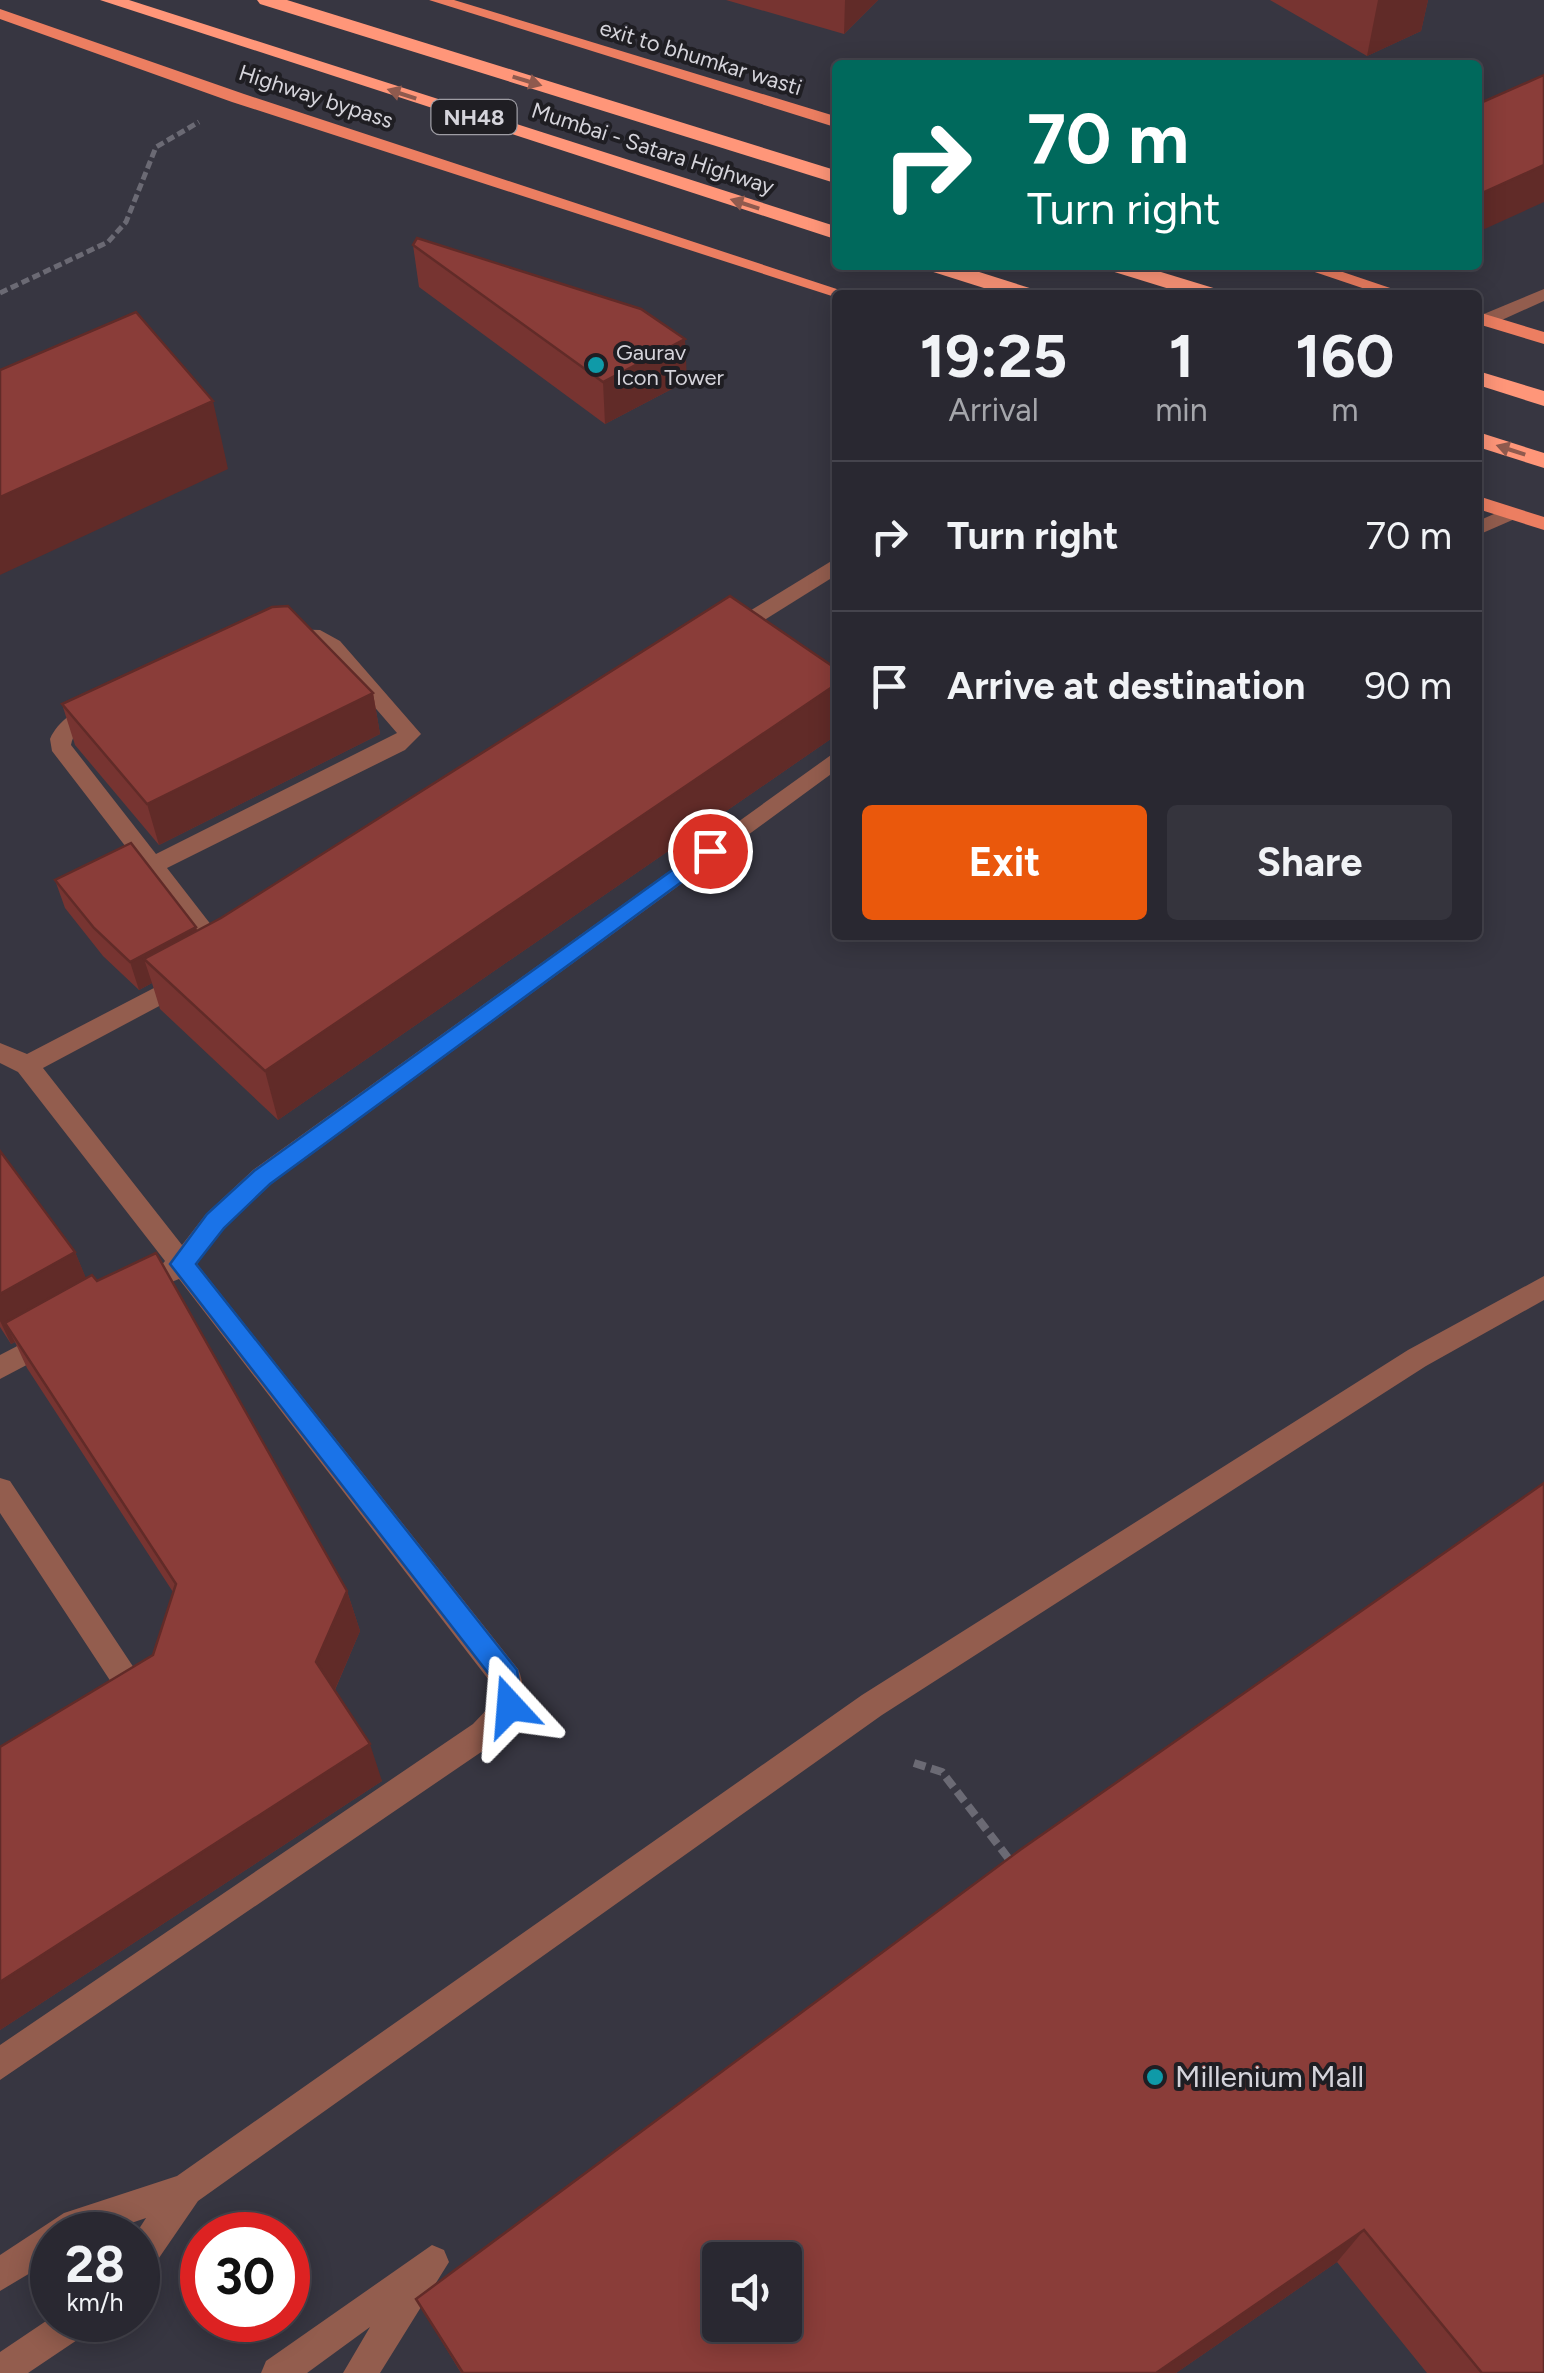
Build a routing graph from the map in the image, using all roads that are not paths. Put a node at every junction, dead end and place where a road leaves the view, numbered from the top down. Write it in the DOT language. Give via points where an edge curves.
graph roads {
  1 [pos="110,0"];
  2 [pos="267,0"];
  3 [pos="437,0"];
  4 [pos="0,14"];
  5 [pos="832,121"];
  6 [pos="832,176"];
  7 [pos="832,232"];
  8 [pos="950,270"];
  9 [pos="1132,270"];
  10 [pos="1319,270"];
  11 [pos="832,290"];
  12 [pos="1012,290"];
  13 [pos="1196,290"];
  14 [pos="1385,290"];
  15 [pos="1544,294"];
  16 [pos="1482,319"];
  17 [pos="1544,338"];
  18 [pos="1482,379"];
  19 [pos="1544,399"];
  20 [pos="1482,440"];
  21 [pos="1544,461"];
  22 [pos="1482,503"];
  23 [pos="1510,513"];
  24 [pos="1544,524"];
  25 [pos="1482,528"];
  26 [pos="832,568"];
  27 [pos="734,636"];
  28 [pos="258,646"];
  29 [pos="123,702"];
  30 [pos="832,762"];
  31 [pos="153,865"];
  32 [pos="0,1052"];
  33 [pos="27,1065"];
  34 [pos="182,1264"];
  35 [pos="149,1283"];
  36 [pos="1544,1286"];
  37 [pos="66,1330"];
  38 [pos="0,1368"];
  39 [pos="0,1490"];
  40 [pos="104,1716"];
  41 [pos="0,2064"];
  42 [pos="186,2189"];
  43 [pos="118,2212"];
  44 [pos="160,2227"];
  45 [pos="30,2255"];
  46 [pos="0,2274"];
  47 [pos="44,2342"];
  48 [pos="0,2372"];
  49 [pos="278,2373"];
  50 [pos="360,2373"];
  7 -- 1 [label="highway, Mumbai - Satara Highway / NH48, one-way"];
  2 -- 6 [label="highway, Mumbai - Satara Highway / NH48, one-way"];
  3 -- 5 [label="main road, exit to bhumkar wasti"];
  4 -- 11 [label="main road, Highway bypass"];
  8 -- 12 [label="highway"];
  9 -- 13 [label="highway"];
  10 -- 14 [label="main road"];
  15 -- 16 [label="street"];
  16 -- 17 [label="main road"];
  18 -- 19 [label="highway"];
  21 -- 20 [label="highway, one-way"];
  22 -- 23 [label="main road"];
  23 -- 24 [label="main road"];
  23 -- 25 [label="street"];
  26 -- 27 [label="street"];
  28 -- 31 [label="street" via="300,634 320,637 410,734"];
  29 -- 31 [label="street" via="72,723 60,746"];
  30 -- 34 [label="street" via="262,1177"];
  31 -- 33 [label="street" via="234,954"];
  32 -- 33 [label="street"];
  33 -- 34 [label="street"];
  34 -- 35 [label="street"];
  34 -- 41 [label="street" via="508,1678 510,1706 483,1734"];
  36 -- 42 [label="street" via="1417,1358 872,1706"];
  37 -- 38 [label="street"];
  39 -- 40 [label="street" via="128,1682 127,1700"];
  42 -- 43 [label="street"];
  42 -- 44 [label="street"];
  45 -- 46 [label="street"];
  47 -- 48 [label="street"];
  49 -- 50 [label="street" via="432,2262"];
}
